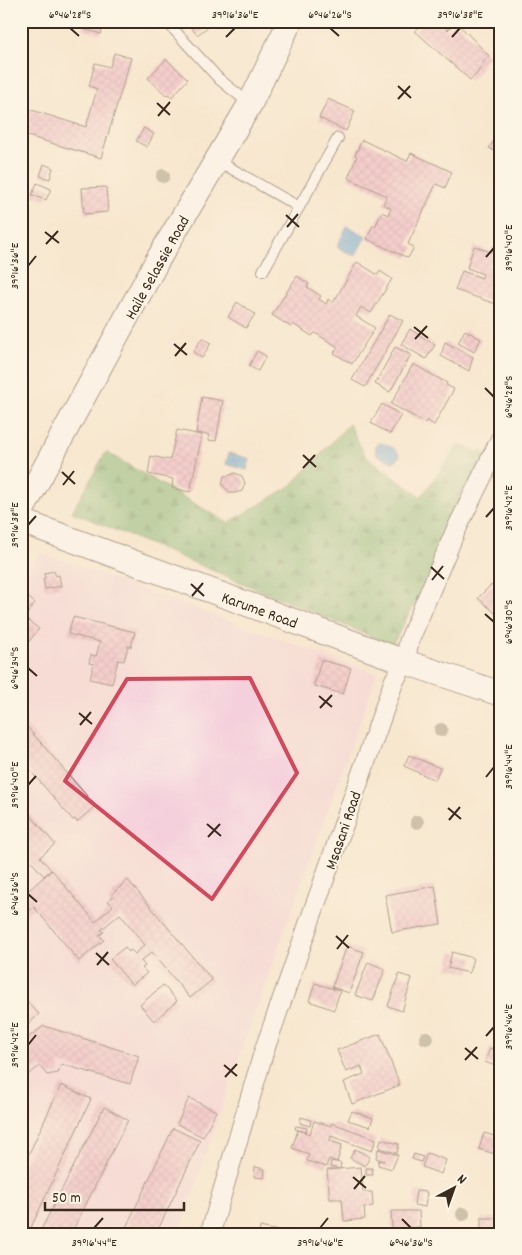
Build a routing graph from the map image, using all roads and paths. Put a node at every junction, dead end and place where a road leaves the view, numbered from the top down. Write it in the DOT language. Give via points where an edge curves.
graph roads {
  1 [pos="166,21"];
  2 [pos="290,21"];
  3 [pos="250,104"];
  4 [pos="338,138"];
  5 [pos="218,161"];
  6 [pos="299,207"];
  7 [pos="263,270"];
  8 [pos="501,438"];
  9 [pos="21,512"];
  10 [pos="21,521"];
  11 [pos="405,662"];
  12 [pos="501,694"];
  13 [pos="210,1234"];
  1 -- 3 [label="lane" via="219,79"];
  2 -- 3 [label="street, Haile Selassie Road"];
  3 -- 5 [label="street, Haile Selassie Road"];
  4 -- 6 [label="lane"];
  5 -- 6 [label="lane"];
  5 -- 9 [label="street, Haile Selassie Road" via="157,261"];
  6 -- 7 [label="lane"];
  8 -- 11 [label="street, Msasani Road" via="444,557 409,641"];
  10 -- 11 [label="street, Karume Road"];
  11 -- 12 [label="street, Karume Road"];
  11 -- 13 [label="street, Msasani Road" via="394,681 264,1051"];
}
